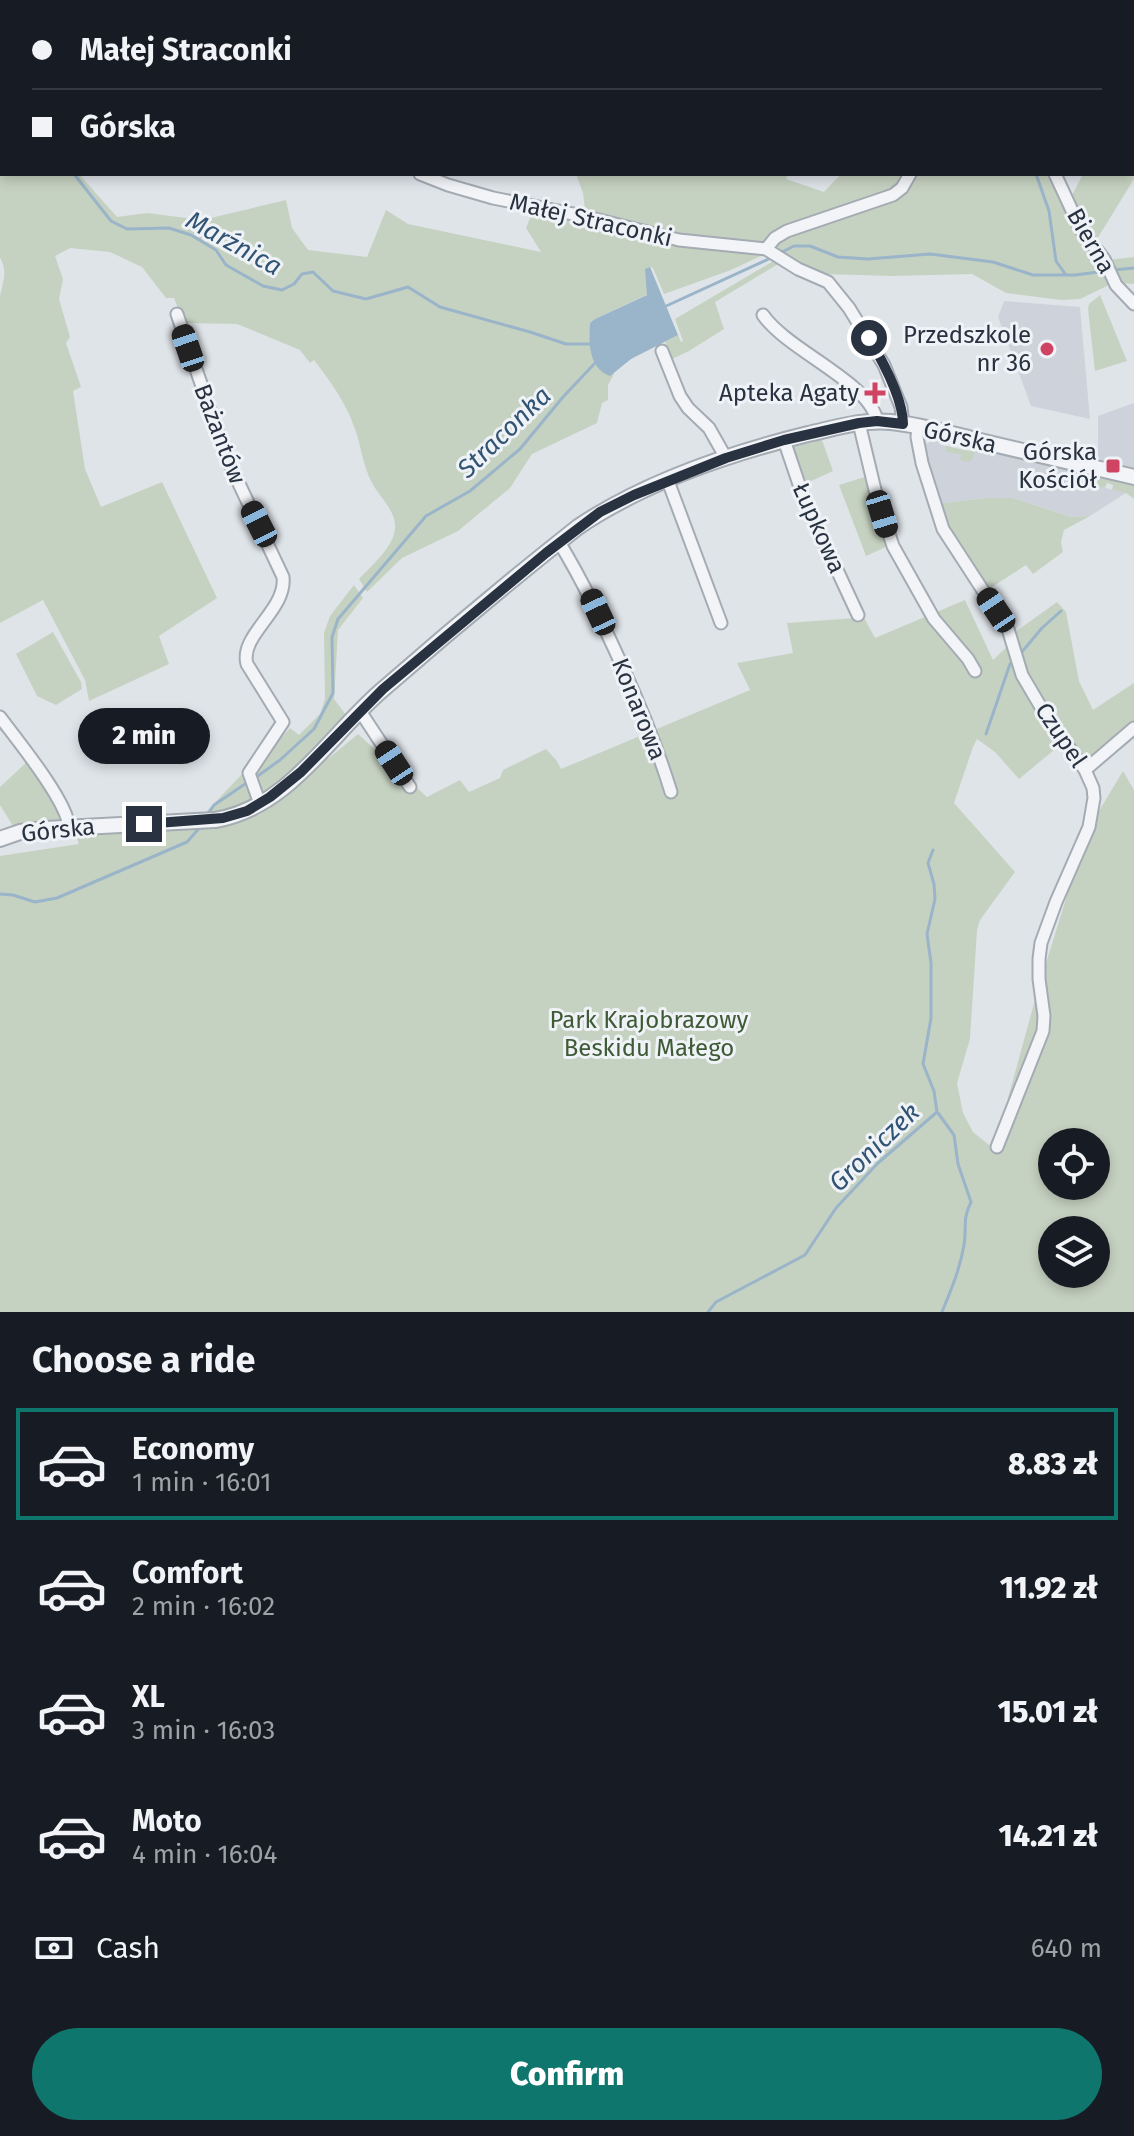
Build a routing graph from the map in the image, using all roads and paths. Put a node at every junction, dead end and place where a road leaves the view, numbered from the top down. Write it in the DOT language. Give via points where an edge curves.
graph roads {
  1 [pos="425,176"];
  2 [pos="909,176"];
  3 [pos="1056,176"];
  4 [pos="768,250"];
  5 [pos="1134,304"];
  6 [pos="177,314"];
  7 [pos="763,315"];
  8 [pos="662,351"];
  9 [pos="877,421"];
  10 [pos="859,423"];
  11 [pos="911,425"];
  12 [pos="784,440"];
  13 [pos="726,458"];
  14 [pos="1134,477"];
  15 [pos="668,481"];
  16 [pos="559,542"];
  17 [pos="858,615"];
  18 [pos="721,623"];
  19 [pos="975,671"];
  20 [pos="360,711"];
  21 [pos="0,717"];
  22 [pos="1134,728"];
  23 [pos="1085,770"];
  24 [pos="410,787"];
  25 [pos="671,792"];
  26 [pos="260,804"];
  27 [pos="69,827"];
  28 [pos="0,839"];
  29 [pos="997,1147"];
  1 -- 4 [label="street, Małej Straconki" via="493,198 679,240"];
  2 -- 4 [label="street" via="893,195 787,231"];
  3 -- 5 [label="street, Bierna" via="1081,230"];
  4 -- 11 [label="street, Małej Straconki" via="828,282 884,365"];
  6 -- 26 [label="street, Bażantów" via="226,456 283,581 280,596 245,656 283,722 252,767"];
  7 -- 9 [label="street" via="870,404"];
  8 -- 13 [label="street" via="680,396 709,428"];
  9 -- 10 [label="street, Górska"];
  9 -- 11 [label="street, Górska"];
  10 -- 12 [label="street, Górska"];
  10 -- 19 [label="street" via="893,546 934,619"];
  11 -- 14 [label="street, Górska"];
  11 -- 23 [label="street, Czupel" via="943,529 1008,629 1028,686"];
  12 -- 13 [label="street, Górska"];
  12 -- 17 [label="street, Łupkowa" via="804,499"];
  13 -- 15 [label="street, Górska"];
  15 -- 16 [label="street, Górska" via="600,512"];
  15 -- 18 [label="street"];
  16 -- 20 [label="street, Górska"];
  16 -- 25 [label="street, Konarowa" via="607,632"];
  20 -- 24 [label="street"];
  20 -- 26 [label="street, Górska" via="292,781"];
  21 -- 27 [label="street" via="46,781"];
  22 -- 23 [label="street"];
  23 -- 29 [label="street, Czupel" via="1094,792 1092,816 1041,943 1043,1031"];
  26 -- 27 [label="street, Górska" via="215,820"];
  27 -- 28 [label="street, Górska"];
}
